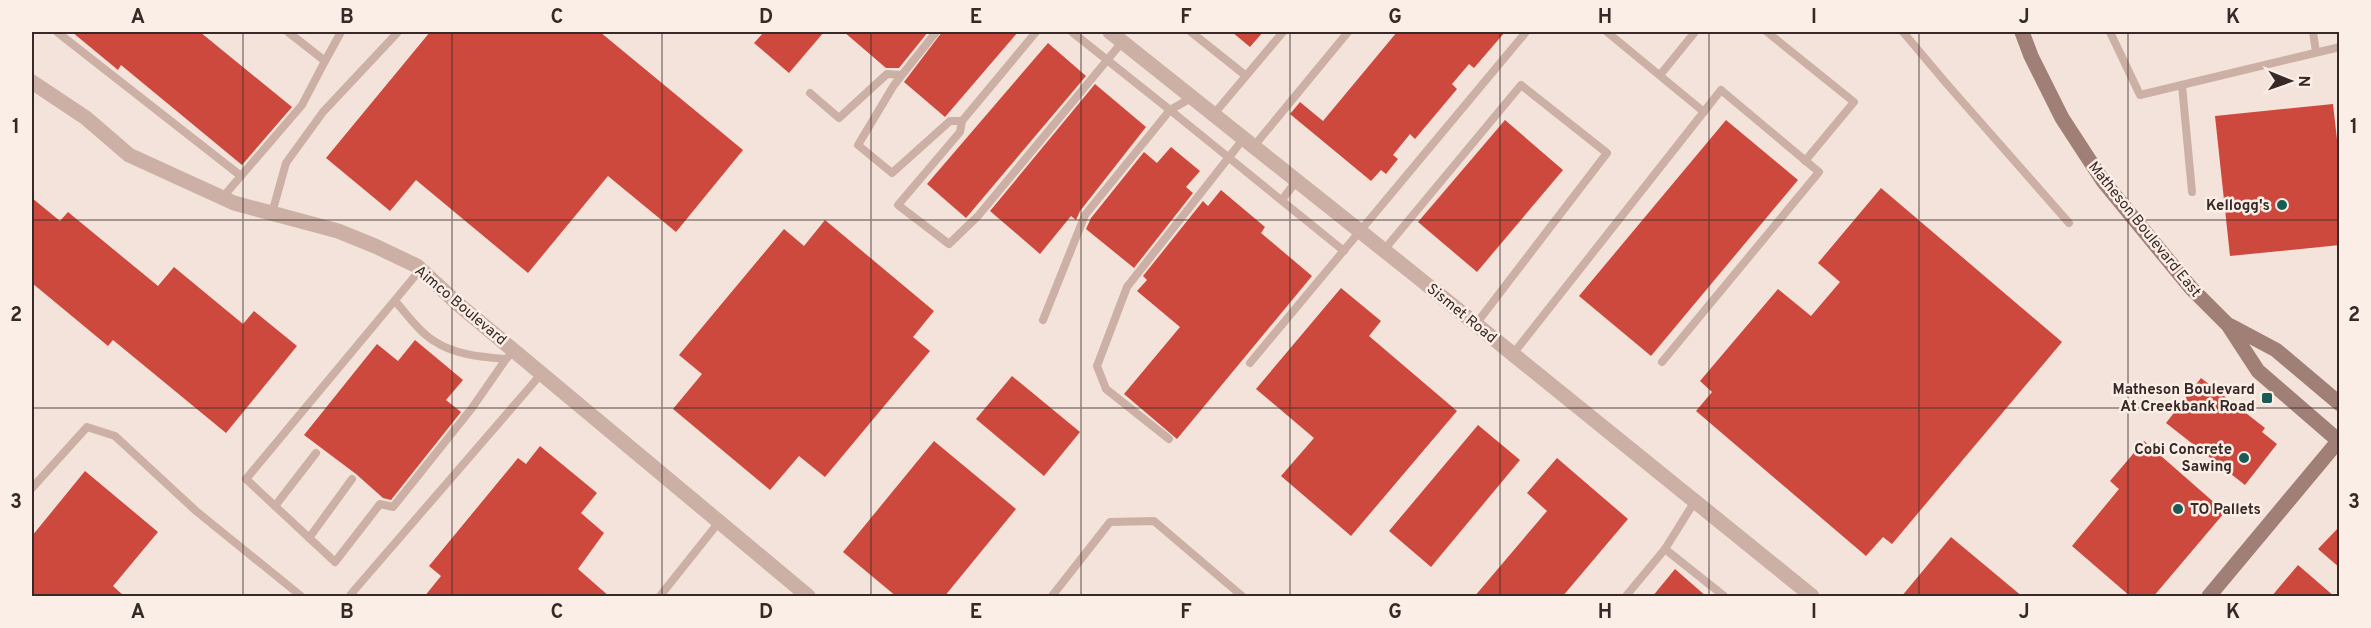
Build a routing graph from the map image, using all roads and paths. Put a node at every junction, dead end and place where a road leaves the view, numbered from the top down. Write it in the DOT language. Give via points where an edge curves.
graph roads {
  1 [pos="57,32"];
  2 [pos="288,32"];
  3 [pos="341,32"];
  4 [pos="398,32"];
  5 [pos="936,32"];
  6 [pos="1036,32"];
  7 [pos="1072,32"];
  8 [pos="1110,32"];
  9 [pos="1191,32"];
  10 [pos="1283,32"];
  11 [pos="1348,32"];
  12 [pos="1526,32"];
  13 [pos="1607,32"];
  14 [pos="1695,32"];
  15 [pos="1767,32"];
  16 [pos="1904,32"];
  17 [pos="2022,32"];
  18 [pos="2110,32"];
  19 [pos="2313,32"];
  20 [pos="1123,42"];
  21 [pos="2340,47"];
  22 [pos="2316,52"];
  23 [pos="325,61"];
  24 [pos="1106,61"];
  25 [pos="902,75"];
  26 [pos="1245,75"];
  27 [pos="1660,75"];
  28 [pos="32,81"];
  29 [pos="2182,85"];
  30 [pos="810,93"];
  31 [pos="1193,98"];
  32 [pos="1170,110"];
  33 [pos="1704,112"];
  34 [pos="1214,114"];
  35 [pos="962,121"];
  36 [pos="1249,142"];
  37 [pos="1228,158"];
  38 [pos="1805,161"];
  39 [pos="241,176"];
  40 [pos="1297,180"];
  41 [pos="2192,192"];
  42 [pos="222,198"];
  43 [pos="1282,200"];
  44 [pos="272,213"];
  45 [pos="2069,223"];
  46 [pos="1361,232"];
  47 [pos="1344,250"];
  48 [pos="1384,250"];
  49 [pos="420,270"];
  50 [pos="395,301"];
  51 [pos="1043,320"];
  52 [pos="1476,324"];
  53 [pos="2228,325"];
  54 [pos="1513,354"];
  55 [pos="511,355"];
  56 [pos="1662,362"];
  57 [pos="1250,363"];
  58 [pos="542,373"];
  59 [pos="2340,404"];
  60 [pos="1169,439"];
  61 [pos="2339,441"];
  62 [pos="316,453"];
  63 [pos="352,479"];
  64 [pos="32,488"];
  65 [pos="1695,501"];
  66 [pos="275,506"];
  67 [pos="719,522"];
  68 [pos="309,538"];
  69 [pos="1665,549"];
  70 [pos="301,597"];
  71 [pos="354,597"];
  72 [pos="660,597"];
  73 [pos="808,597"];
  74 [pos="1053,597"];
  75 [pos="1242,597"];
  76 [pos="1626,597"];
  77 [pos="1724,597"];
  78 [pos="1812,597"];
  79 [pos="2209,597"];
  1 -- 39 [label="lane"];
  2 -- 23 [label="lane"];
  3 -- 23 [label="lane"];
  4 -- 44 [label="lane" via="323,112 285,163"];
  5 -- 25 [label="lane"];
  6 -- 35 [label="lane"];
  7 -- 24 [label="lane"];
  8 -- 20 [label="street, Sismet Road"];
  9 -- 26 [label="lane"];
  10 -- 26 [label="lane"];
  11 -- 36 [label="lane"];
  12 -- 46 [label="lane"];
  13 -- 27 [label="lane"];
  14 -- 27 [label="lane"];
  15 -- 38 [label="lane" via="1854,102"];
  16 -- 45 [label="lane"];
  17 -- 53 [label="street, Matheson Boulevard East" via="2062,118 2103,181 2191,288"];
  18 -- 29 [label="lane" via="2140,95"];
  19 -- 22 [label="lane"];
  20 -- 24 [label="lane"];
  20 -- 31 [label="street, Sismet Road"];
  21 -- 22 [label="lane"];
  22 -- 29 [label="lane"];
  23 -- 39 [label="lane" via="302,105"];
  24 -- 32 [label="lane"];
  24 -- 35 [label="lane" via="978,216 949,244 898,205 960,132"];
  25 -- 30 [label="lane" via="887,74 839,118"];
  25 -- 35 [label="lane" via="858,145 892,173 950,121"];
  26 -- 34 [label="lane"];
  27 -- 33 [label="lane"];
  28 -- 42 [label="street, Aimco Boulevard" via="86,118 129,155"];
  29 -- 41 [label="lane"];
  31 -- 32 [label="lane"];
  31 -- 34 [label="street, Sismet Road"];
  32 -- 37 [label="lane"];
  32 -- 51 [label="lane" via="1085,215"];
  33 -- 38 [label="lane" via="1721,90"];
  33 -- 54 [label="lane"];
  34 -- 36 [label="street, Sismet Road"];
  36 -- 37 [label="lane"];
  36 -- 40 [label="street, Sismet Road"];
  37 -- 43 [label="lane"];
  37 -- 60 [label="lane" via="1127,286 1097,366 1106,389"];
  38 -- 56 [label="lane" via="1819,172"];
  39 -- 42 [label="lane"];
  40 -- 43 [label="lane"];
  40 -- 46 [label="street, Sismet Road"];
  42 -- 44 [label="street, Aimco Boulevard"];
  43 -- 47 [label="lane"];
  44 -- 49 [label="street, Aimco Boulevard" via="338,231"];
  46 -- 47 [label="lane"];
  46 -- 48 [label="street, Sismet Road"];
  47 -- 57 [label="lane"];
  48 -- 52 [label="street, Sismet Road"];
  48 -- 52 [label="lane" via="1521,85 1607,153"];
  49 -- 50 [label="lane"];
  49 -- 55 [label="street, Aimco Boulevard"];
  50 -- 55 [label="lane" via="433,341 453,351"];
  50 -- 66 [label="lane" via="246,479"];
  52 -- 54 [label="street, Sismet Road"];
  53 -- 59 [label="street, Matheson Boulevard East" via="2276,350"];
  53 -- 61 [label="street, Matheson Boulevard East" via="2258,371"];
  54 -- 65 [label="street, Sismet Road"];
  55 -- 58 [label="street, Aimco Boulevard"];
  55 -- 68 [label="lane" via="393,507 380,504 335,562"];
  58 -- 67 [label="street, Aimco Boulevard"];
  58 -- 71 [label="lane" via="351,594"];
  61 -- 79 [label="street"];
  62 -- 66 [label="lane"];
  63 -- 68 [label="lane"];
  64 -- 70 [label="lane" via="87,427 115,435 196,511"];
  65 -- 69 [label="lane"];
  65 -- 78 [label="street, Sismet Road"];
  66 -- 68 [label="lane"];
  67 -- 72 [label="lane"];
  67 -- 73 [label="street, Aimco Boulevard"];
  69 -- 76 [label="lane"];
  69 -- 77 [label="lane"];
  74 -- 75 [label="lane" via="1110,522 1154,522"];
}
